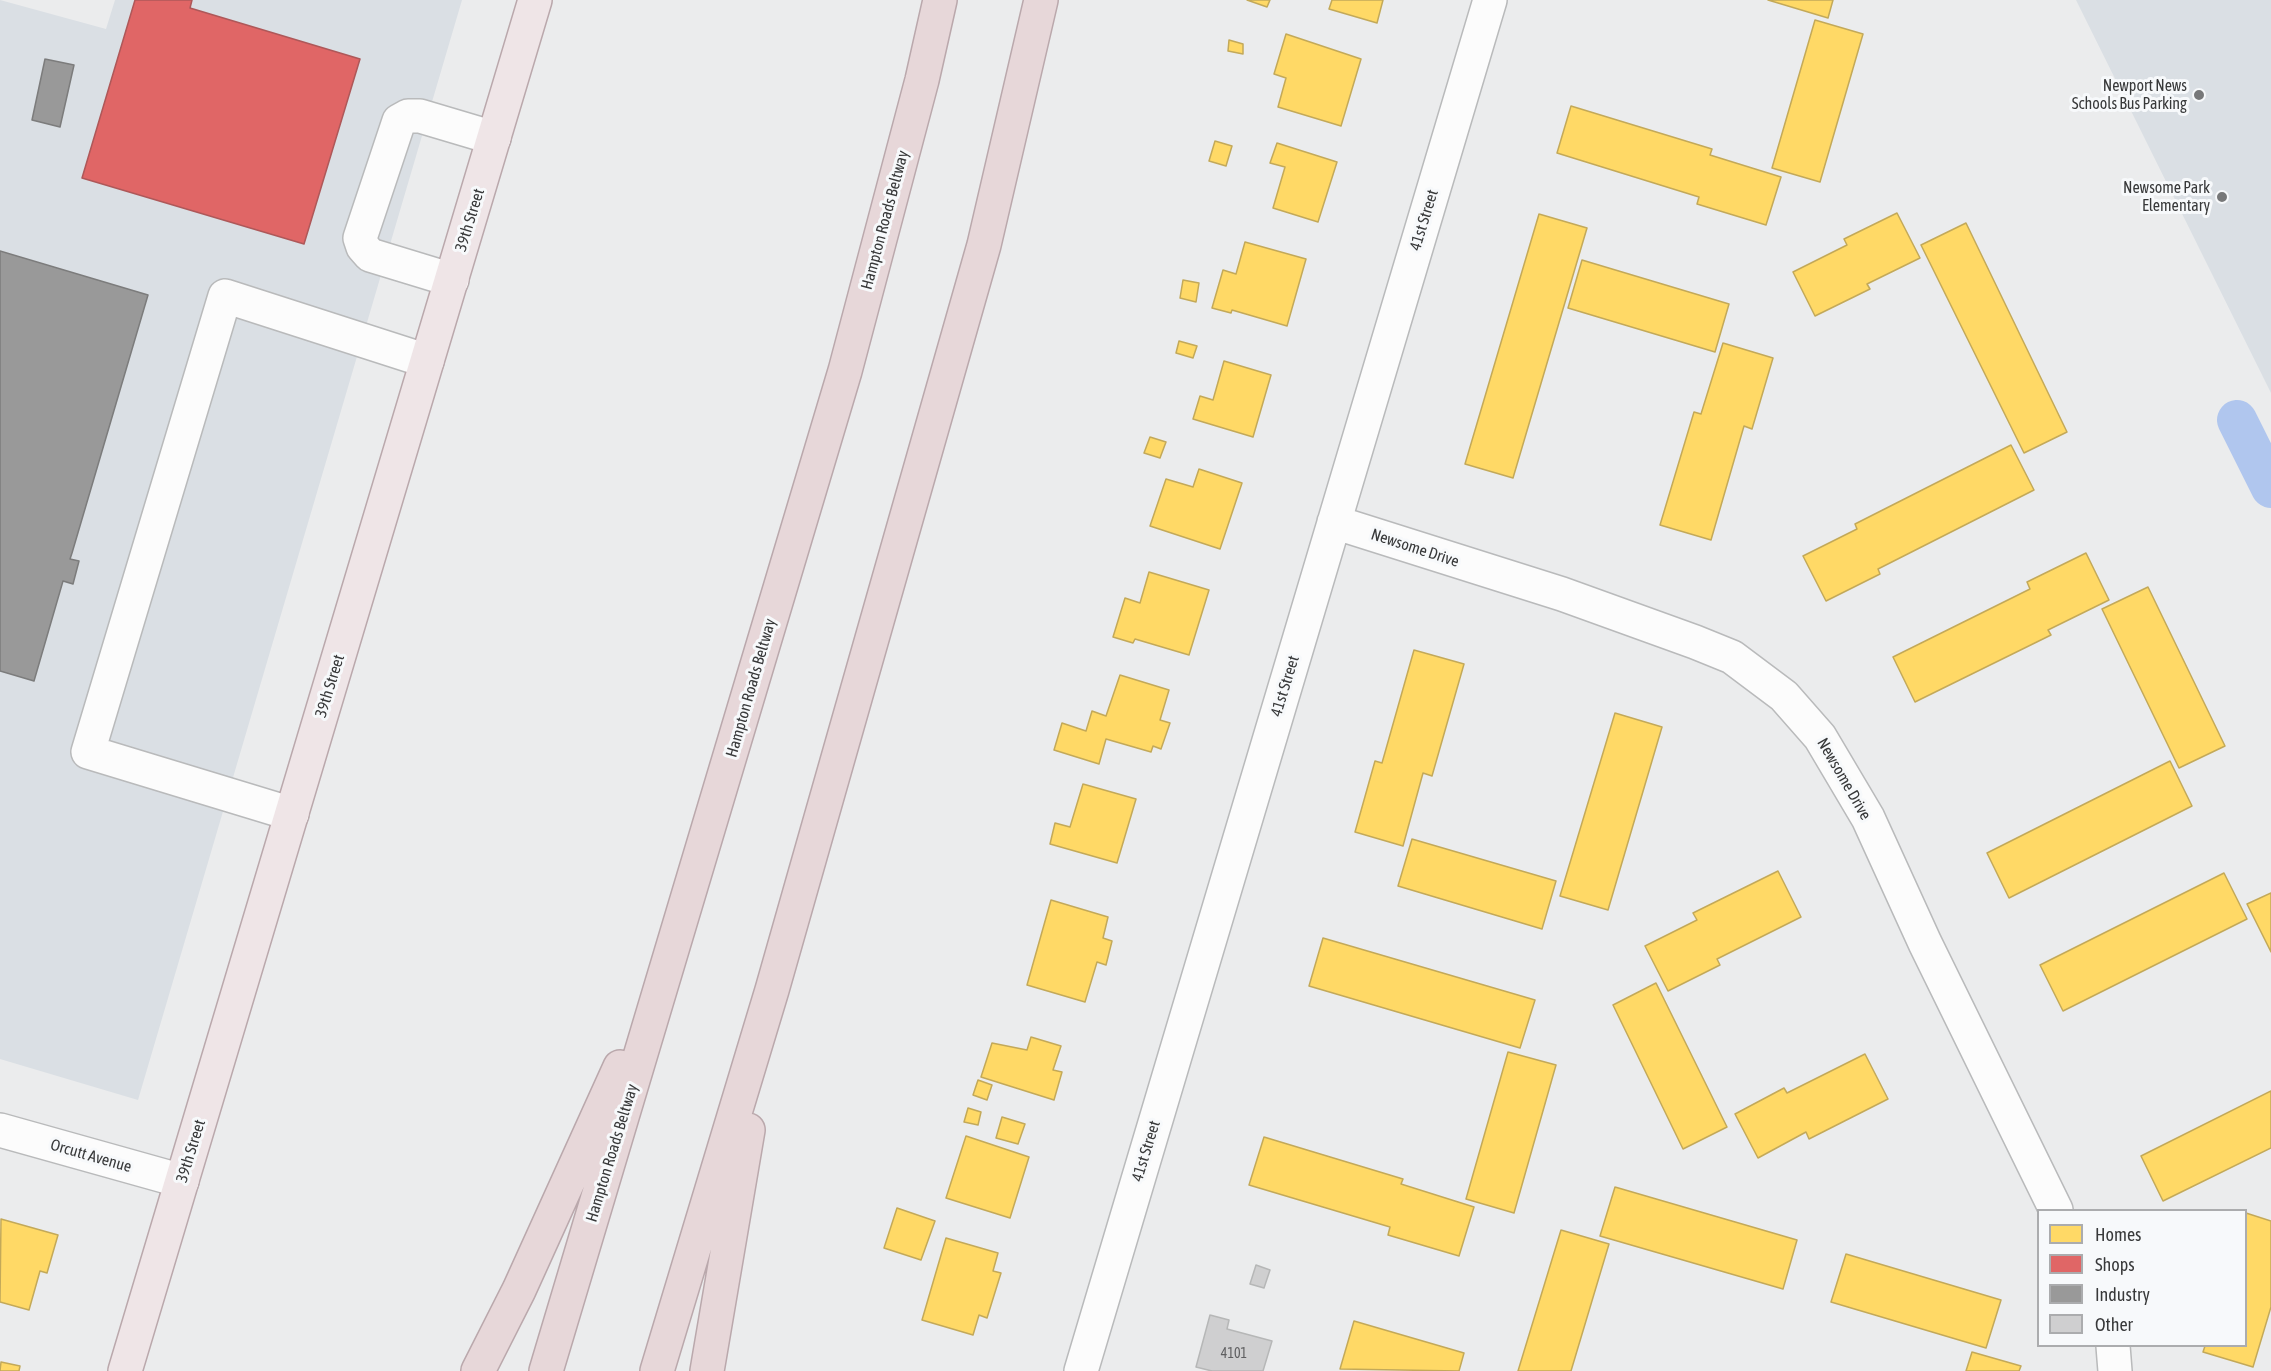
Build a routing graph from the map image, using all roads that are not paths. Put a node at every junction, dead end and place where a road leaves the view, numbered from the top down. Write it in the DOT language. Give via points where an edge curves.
graph roads {
  1 [pos="535,0"];
  2 [pos="940,0"];
  3 [pos="1041,0"];
  4 [pos="1490,0"];
  5 [pos="494,138"];
  6 [pos="452,280"];
  7 [pos="427,361"];
  8 [pos="1334,522"];
  9 [pos="292,814"];
  10 [pos="674,948"];
  11 [pos="772,990"];
  12 [pos="0,1130"];
  13 [pos="182,1181"];
  14 [pos="2056,1209"];
  15 [pos="2113,1347"];
  16 [pos="125,1371"];
  17 [pos="478,1371"];
  18 [pos="546,1371"];
  19 [pos="657,1371"];
  20 [pos="707,1371"];
  21 [pos="1081,1371"];
  22 [pos="2115,1371"];
  1 -- 5 [label="main road, 39th Street"];
  2 -- 10 [label="highway, Hampton Roads Beltway" via="845,371"];
  3 -- 11 [label="highway" via="984,245"];
  4 -- 8 [label="street, 41st Street"];
  5 -- 6 [label="main road, 39th Street"];
  5 -- 6 [label="street" via="420,116 399,121 360,238 370,255"];
  6 -- 7 [label="main road, 39th Street"];
  7 -- 9 [label="main road, 39th Street"];
  7 -- 9 [label="street" via="225,296 88,752"];
  8 -- 14 [label="street, Newsome Drive" via="1562,594 1695,642 1732,657 1784,696 1820,737 1868,818"];
  8 -- 21 [label="street, 41st Street"];
  9 -- 13 [label="main road, 39th Street"];
  10 -- 17 [label="highway" via="519,1290"];
  10 -- 18 [label="highway, Hampton Roads Beltway"];
  11 -- 19 [label="highway"];
  11 -- 20 [label="highway"];
  12 -- 13 [label="street, Orcutt Avenue"];
  13 -- 16 [label="main road, 39th Street"];
  15 -- 22 [label="street"];
}
